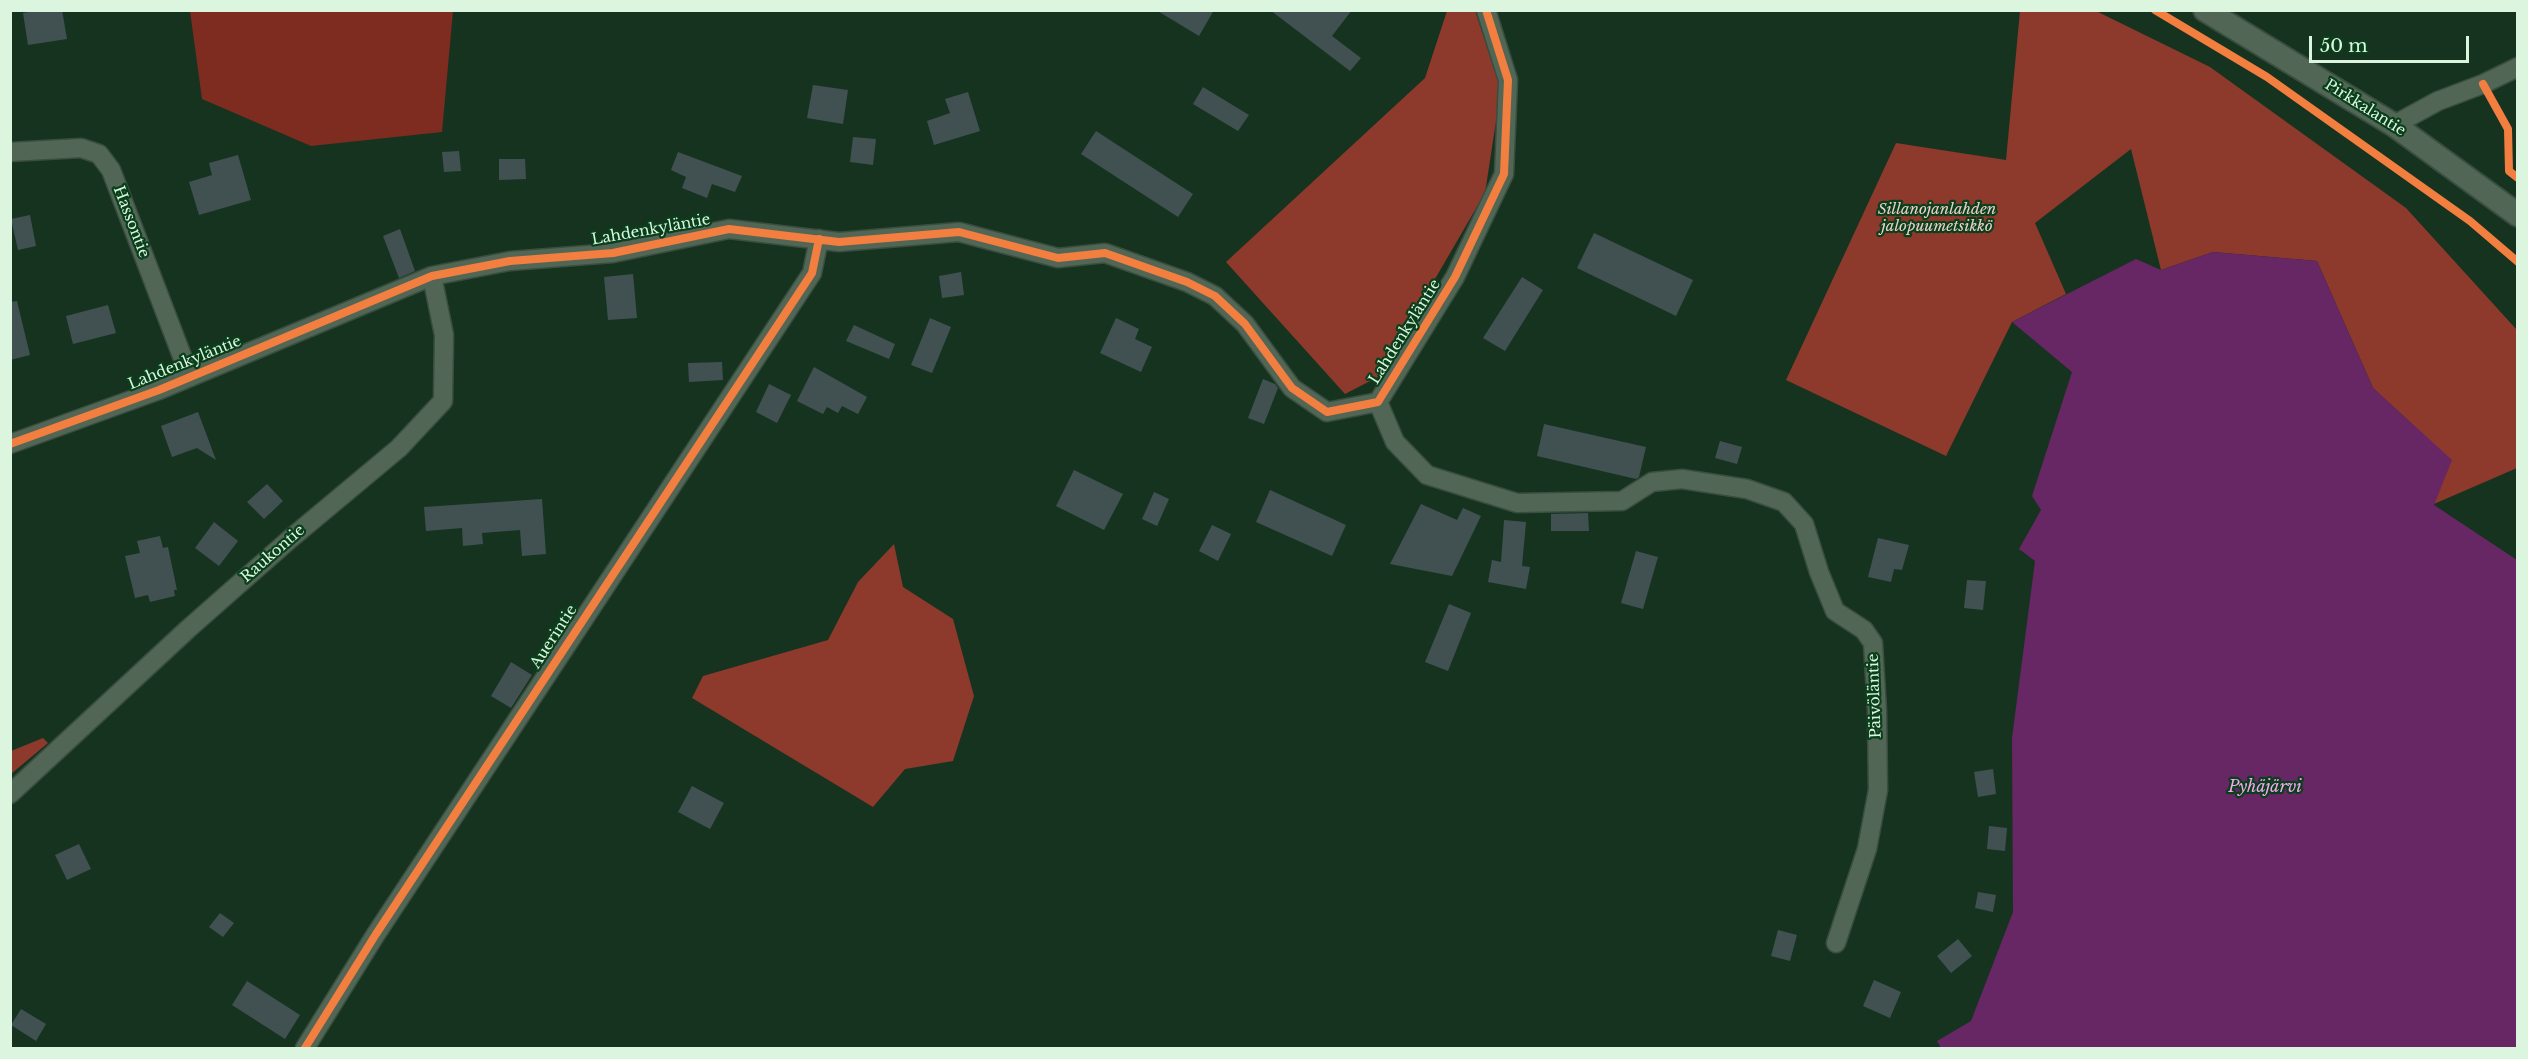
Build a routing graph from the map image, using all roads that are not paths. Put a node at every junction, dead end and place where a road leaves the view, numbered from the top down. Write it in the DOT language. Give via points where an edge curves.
graph roads {
  1 [pos="1486,10"];
  2 [pos="2205,10"];
  3 [pos="2517,67"];
  4 [pos="2394,125"];
  5 [pos="10,152"];
  6 [pos="2517,215"];
  7 [pos="819,239"];
  8 [pos="432,276"];
  9 [pos="190,376"];
  10 [pos="1378,402"];
  11 [pos="10,444"];
  12 [pos="10,794"];
  13 [pos="1836,943"];
  14 [pos="305,1048"];
  1 -- 10 [label="street, Lahdenkyläntie" via="1508,80 1504,174 1455,277"];
  2 -- 4 [label="street, Pirkkalantie"];
  3 -- 4 [label="street"];
  4 -- 6 [label="street, Pirkkalantie"];
  5 -- 9 [label="street, Hassontie" via="81,148 99,154 111,170"];
  7 -- 8 [label="street, Lahdenkyläntie" via="729,230 613,253 510,261"];
  7 -- 10 [label="street, Lahdenkyläntie" via="839,242 959,232 1058,258 1105,254 1187,282 1215,296 1245,324 1292,388 1327,412"];
  7 -- 14 [label="street, Auerintie" via="812,273"];
  8 -- 9 [label="street, Lahdenkyläntie"];
  8 -- 12 [label="street, Raukontie" via="444,335 443,401 399,448 281,546"];
  9 -- 11 [label="street, Lahdenkyläntie"];
  10 -- 13 [label="street, Päivöläntie" via="1395,442 1427,476 1517,503 1622,501 1652,482 1682,479 1756,492 1784,502 1804,524 1835,611 1864,630 1873,643 1878,790 1867,849"];
}
